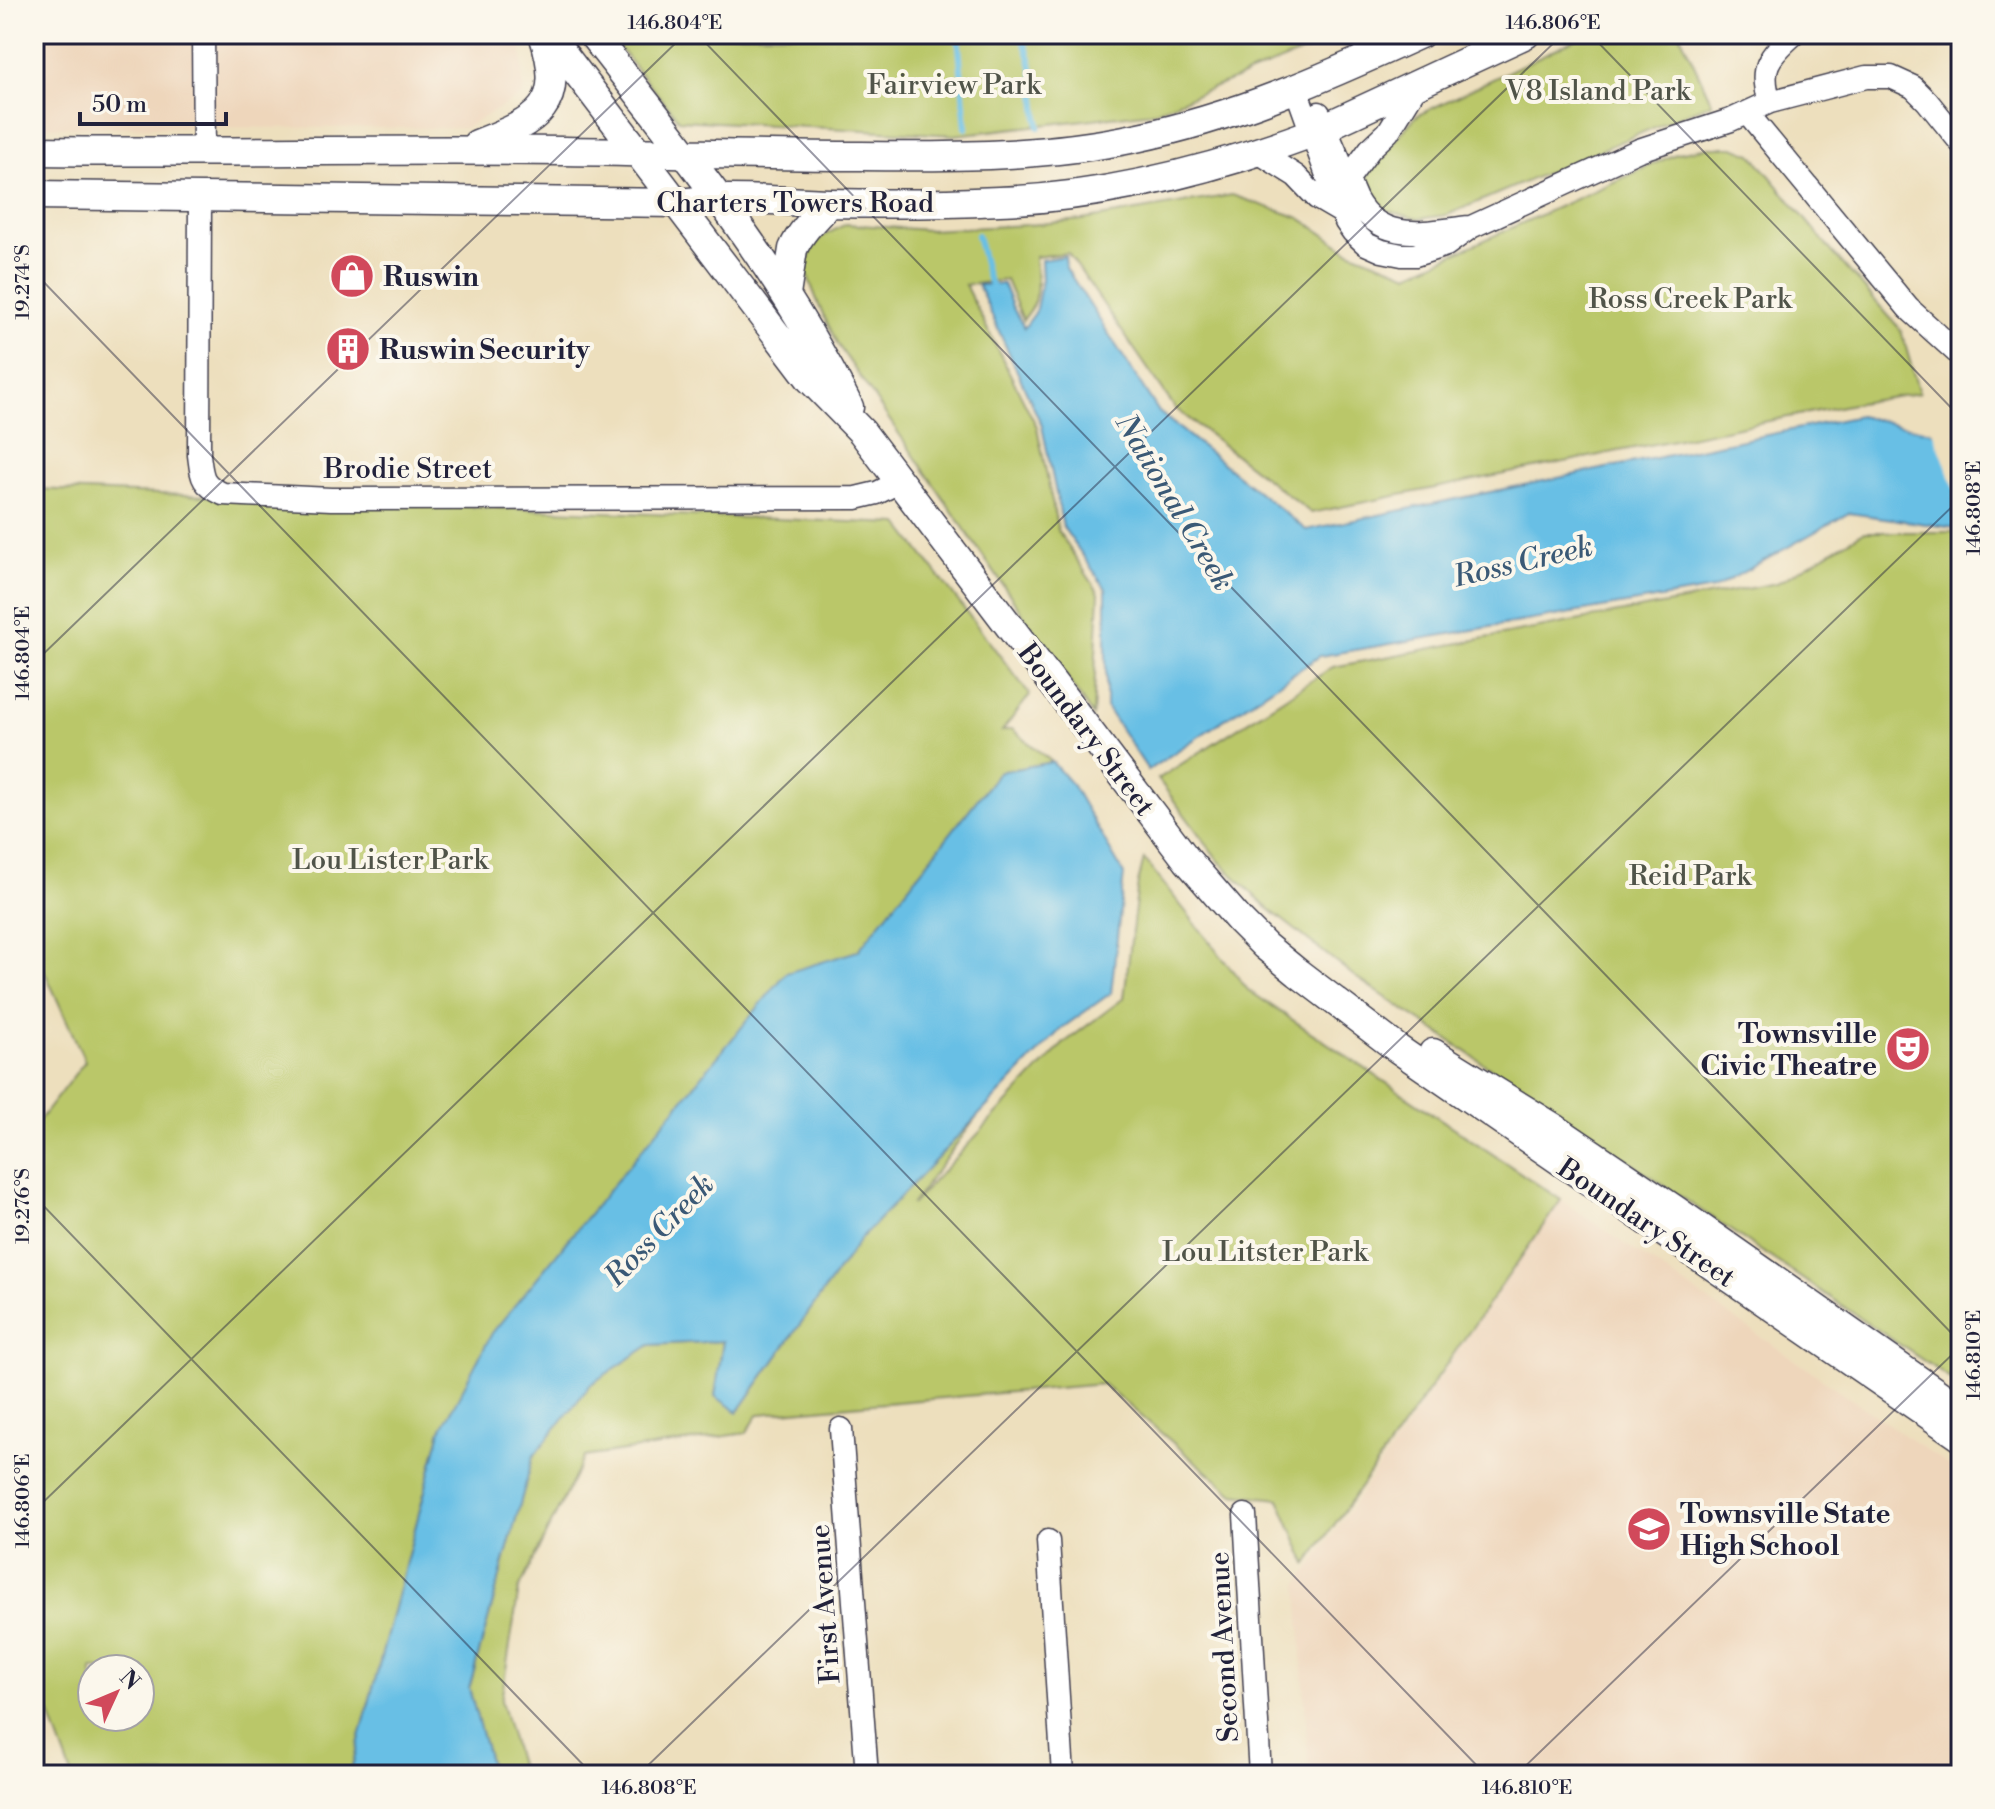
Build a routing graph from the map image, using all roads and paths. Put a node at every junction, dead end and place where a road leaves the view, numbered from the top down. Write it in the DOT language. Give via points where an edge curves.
graph roads {
  1 [pos="203,34"];
  2 [pos="546,34"];
  3 [pos="592,34"];
  4 [pos="1420,34"];
  5 [pos="1526,34"];
  6 [pos="1794,34"];
  7 [pos="1417,85"];
  8 [pos="1303,86"];
  9 [pos="1770,102"];
  10 [pos="1747,113"];
  11 [pos="1318,131"];
  12 [pos="1961,143"];
  13 [pos="461,150"];
  14 [pos="34,151"];
  15 [pos="638,152"];
  16 [pos="1258,152"];
  17 [pos="204,153"];
  18 [pos="686,155"];
  19 [pos="1347,180"];
  20 [pos="34,195"];
  21 [pos="200,196"];
  22 [pos="720,199"];
  23 [pos="677,203"];
  24 [pos="829,203"];
  25 [pos="1341,212"];
  26 [pos="1471,227"];
  27 [pos="786,295"];
  28 [pos="1961,356"];
  29 [pos="862,432"];
  30 [pos="899,482"];
  31 [pos="1337,1002"];
  32 [pos="1961,1410"];
  33 [pos="841,1429"];
  34 [pos="1961,1437"];
  35 [pos="1245,1515"];
  36 [pos="1048,1541"];
  37 [pos="867,1775"];
  38 [pos="1063,1775"];
  39 [pos="1260,1775"];
  1 -- 17 [label="street"];
  2 -- 13 [label="main road" via="551,79 539,112 526,123"];
  2 -- 15 [label="main road, Boundary Street"];
  3 -- 18 [label="main road, Boundary Street"];
  4 -- 8 [label="main road, Charters Towers Road"];
  5 -- 7 [label="main road, Charters Towers Road"];
  6 -- 9 [label="street" via="1769,60 1764,77"];
  7 -- 11 [label="main road, Charters Towers Road"];
  7 -- 19 [label="street" via="1388,132"];
  8 -- 11 [label="street"];
  8 -- 18 [label="main road, Charters Towers Road" via="1181,127 1081,147 962,157"];
  9 -- 10 [label="street"];
  9 -- 12 [label="street" via="1866,77 1891,77 1922,95"];
  10 -- 26 [label="street" via="1615,160"];
  10 -- 28 [label="street" via="1908,308"];
  11 -- 16 [label="main road, Charters Towers Road"];
  11 -- 19 [label="street"];
  11 -- 25 [label="street"];
  13 -- 15 [label="main road, Charters Towers Road"];
  13 -- 17 [label="main road, Charters Towers Road"];
  14 -- 17 [label="main road, Charters Towers Road"];
  15 -- 18 [label="main road, Charters Towers Road"];
  15 -- 23 [label="main road, Boundary Street"];
  16 -- 24 [label="main road, Charters Towers Road" via="1067,196"];
  16 -- 25 [label="street"];
  18 -- 22 [label="main road, Boundary Street"];
  19 -- 26 [label="street" via="1360,207 1390,229 1426,233"];
  20 -- 21 [label="main road, Charters Towers Road"];
  21 -- 23 [label="main road, Charters Towers Road"];
  21 -- 30 [label="street, Brodie Street" via="199,455 209,488 223,494 331,499 856,498"];
  22 -- 23 [label="main road, Charters Towers Road"];
  22 -- 24 [label="main road, Charters Towers Road"];
  22 -- 27 [label="main road, Boundary Street"];
  23 -- 29 [label="main road, Boundary Street" via="811,380"];
  24 -- 27 [label="main road" via="795,242"];
  25 -- 26 [label="street" via="1366,244 1402,255 1446,245"];
  27 -- 29 [label="main road, Boundary Street"];
  29 -- 30 [label="main road, Boundary Street"];
  30 -- 31 [label="main road, Boundary Street" via="1187,860 1265,946"];
  31 -- 32 [label="main road, Boundary Street" via="1406,1036 1556,1129"];
  31 -- 34 [label="main road, Boundary Street" via="1508,1127"];
  33 -- 37 [label="street, First Avenue"];
  35 -- 39 [label="street, Second Avenue"];
  36 -- 38 [label="street"];
}
